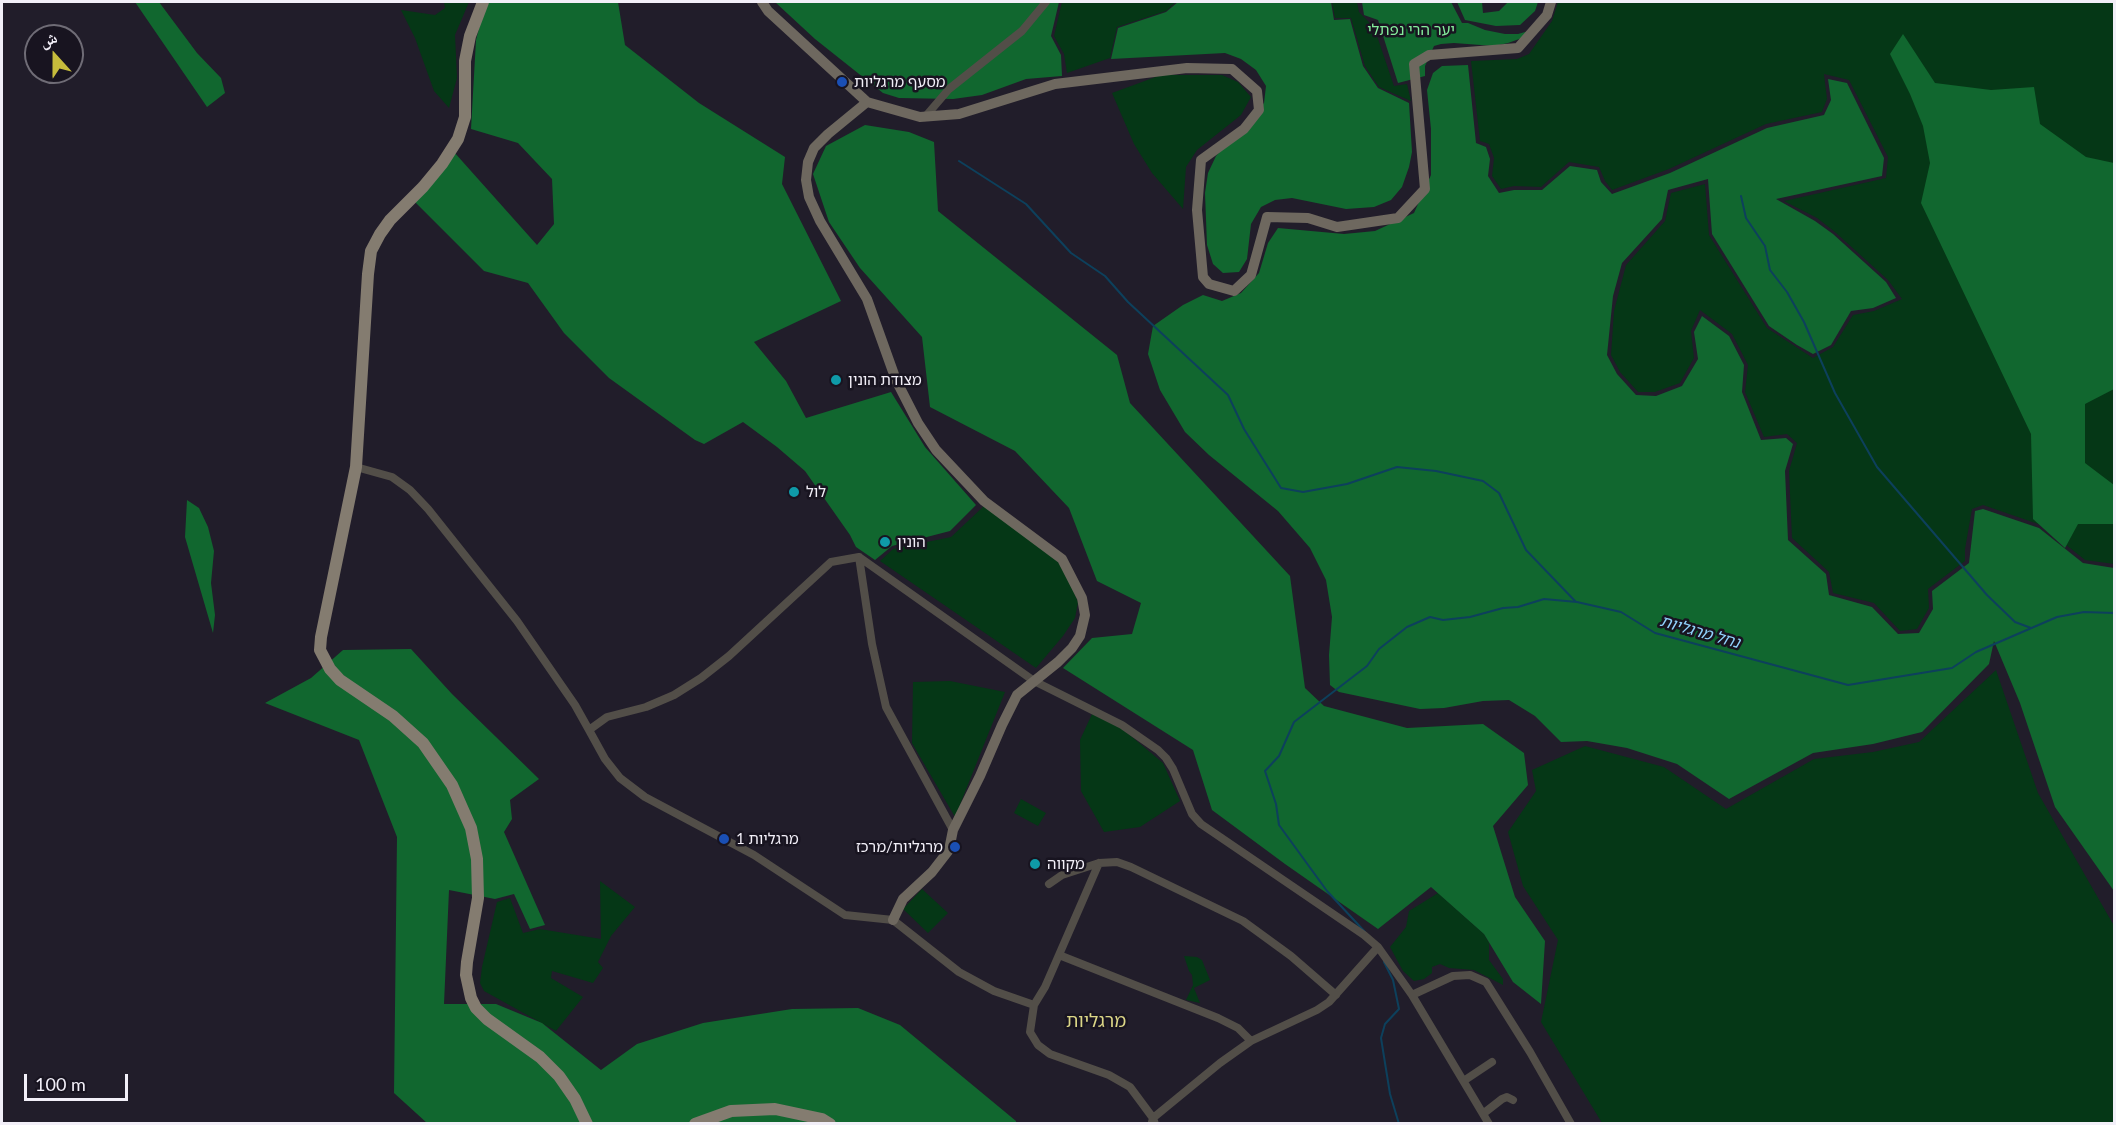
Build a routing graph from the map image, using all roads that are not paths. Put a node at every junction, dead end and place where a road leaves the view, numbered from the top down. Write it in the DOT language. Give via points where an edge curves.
graph roads {
  1 [pos="483,2"];
  2 [pos="762,2"];
  3 [pos="1047,2"];
  4 [pos="1551,2"];
  5 [pos="867,102"];
  6 [pos="925,117"];
  7 [pos="356,467"];
  8 [pos="859,557"];
  9 [pos="1034,681"];
  10 [pos="589,730"];
  11 [pos="953,830"];
  12 [pos="1099,864"];
  13 [pos="1049,884"];
  14 [pos="893,920"];
  15 [pos="1378,947"];
  16 [pos="1059,955"];
  17 [pos="1336,995"];
  18 [pos="1412,995"];
  19 [pos="1034,1005"];
  20 [pos="1251,1041"];
  21 [pos="1492,1062"];
  22 [pos="1465,1080"];
  23 [pos="1513,1100"];
  24 [pos="1484,1113"];
  25 [pos="1153,1122"];
  26 [pos="587,1124"];
  27 [pos="696,1124"];
  28 [pos="830,1124"];
  29 [pos="1489,1124"];
  30 [pos="1571,1124"];
  1 -- 7 [label="main road" via="465,61 465,117 458,139 423,187 390,220 371,251"];
  2 -- 5 [label="main road"];
  3 -- 6 [label="street" via="1022,31 949,89"];
  4 -- 6 [label="main road" via="1547,15 1518,48 1429,55 1414,64 1425,189 1398,218 1337,226 1308,218 1267,217 1251,275 1234,291 1209,284 1203,277 1197,210 1202,160 1244,129 1259,110 1257,91 1232,69 1187,68 1054,84 959,114"];
  5 -- 6 [label="main road"];
  5 -- 9 [label="main road" via="814,148 806,180 809,197 867,299 896,381 936,450 984,501 1062,559 1079,591 1085,615 1080,636 1067,653"];
  7 -- 10 [label="street" via="392,477 428,509 517,621"];
  7 -- 26 [label="main road" via="320,650 340,680 393,716 423,743 452,785 471,828 477,859 478,898 466,975 471,998 487,1019 550,1065 570,1090"];
  8 -- 9 [label="street"];
  8 -- 10 [label="street" via="831,562 729,656 683,689 646,707 607,717"];
  8 -- 11 [label="street" via="886,707"];
  9 -- 11 [label="main road" via="1017,695"];
  9 -- 15 [label="street" via="1122,725 1158,750 1173,769 1192,814 1201,824"];
  10 -- 14 [label="street" via="604,759 620,778 645,797 754,855 845,915"];
  11 -- 14 [label="main road" via="949,850 903,899"];
  12 -- 13 [label="street" via="1062,874"];
  12 -- 16 [label="street"];
  12 -- 17 [label="street" via="1117,862 1131,867 1243,921"];
  14 -- 19 [label="street" via="959,972 994,991"];
  15 -- 17 [label="street"];
  15 -- 18 [label="street"];
  16 -- 19 [label="street"];
  16 -- 20 [label="street" via="1218,1018"];
  17 -- 20 [label="street" via="1317,1010"];
  18 -- 22 [label="street"];
  18 -- 30 [label="street" via="1454,975 1470,975 1486,982"];
  19 -- 25 [label="street" via="1030,1032 1038,1045 1050,1054 1130,1087"];
  20 -- 25 [label="street"];
  21 -- 22 [label="street"];
  22 -- 24 [label="street"];
  23 -- 24 [label="street" via="1502,1099"];
  24 -- 29 [label="street"];
  27 -- 28 [label="main road" via="731,1111 775,1109"];
}
